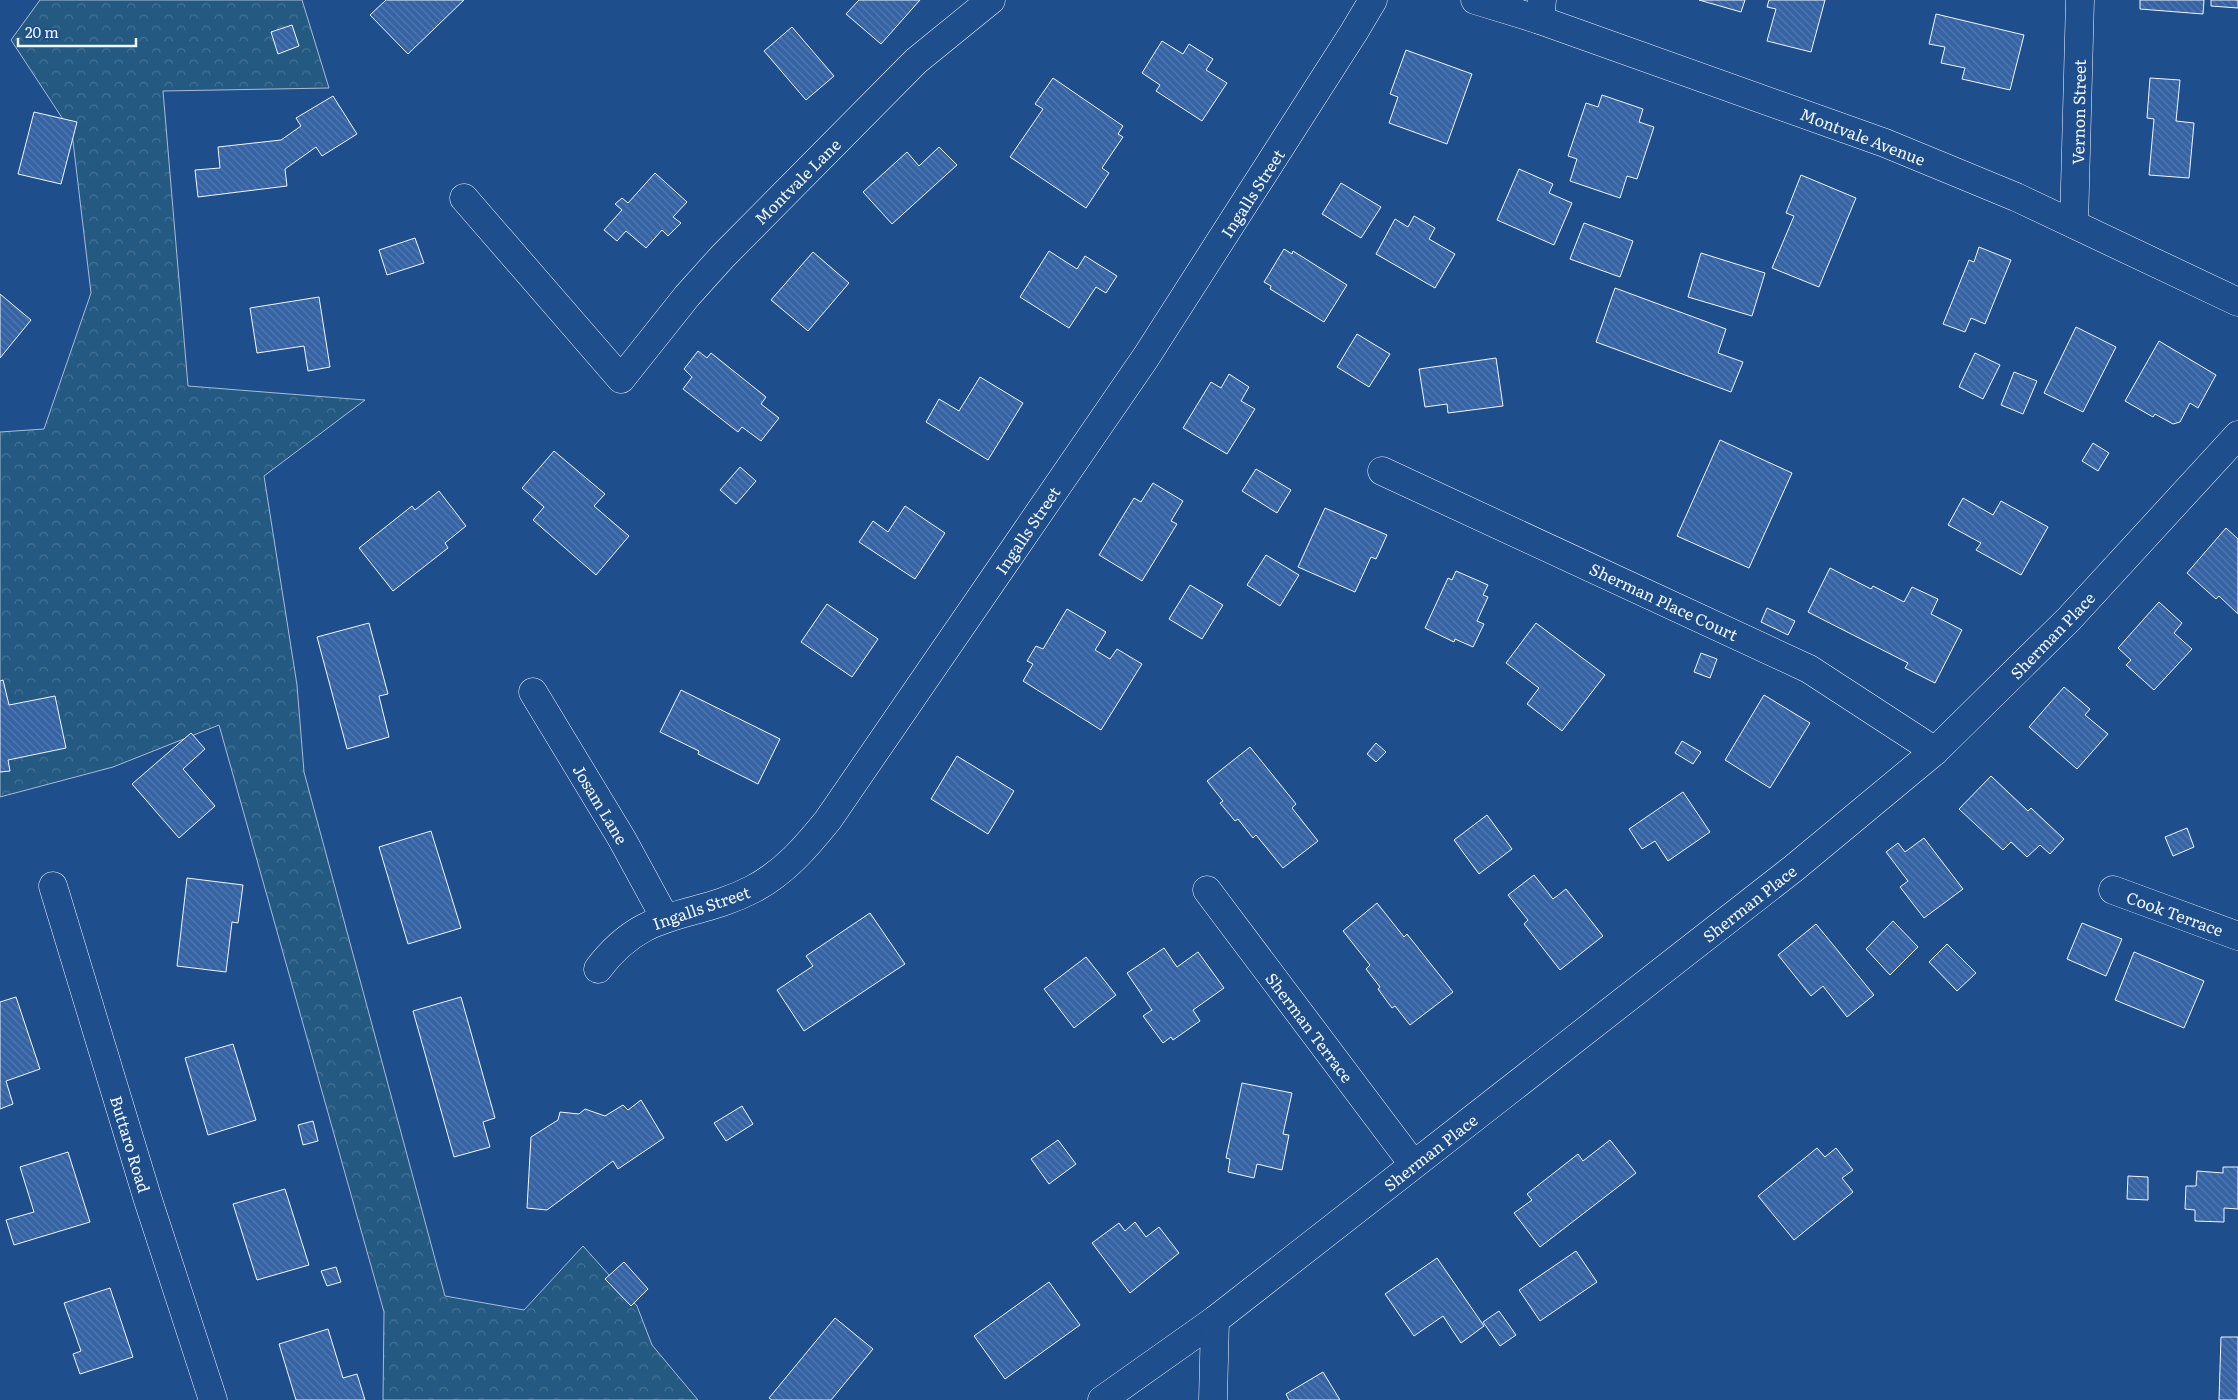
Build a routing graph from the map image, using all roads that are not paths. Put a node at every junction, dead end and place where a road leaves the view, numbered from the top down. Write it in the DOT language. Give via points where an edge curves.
graph roads {
  1 [pos="991,0"];
  2 [pos="1373,0"];
  3 [pos="1475,0"];
  4 [pos="2080,0"];
  5 [pos="1541,10"];
  6 [pos="464,198"];
  7 [pos="2074,224"];
  8 [pos="2238,302"];
  9 [pos="2238,435"];
  10 [pos="1382,471"];
  11 [pos="533,692"];
  12 [pos="1935,751"];
  13 [pos="52,886"];
  14 [pos="1207,890"];
  15 [pos="2113,890"];
  16 [pos="665,918"];
  17 [pos="2238,936"];
  18 [pos="598,969"];
  19 [pos="1414,1164"];
  20 [pos="1215,1320"];
  21 [pos="213,1400"];
  22 [pos="1102,1400"];
  23 [pos="1213,1400"];
  1 -- 6 [label="street, Montvale Lane" via="916,61 723,256 621,379"];
  2 -- 16 [label="street, Ingalls Street" via="1146,357 828,820 771,878 720,902"];
  3 -- 5 [label="street, Montvale Avenue"];
  4 -- 7 [label="street, Vernon Street"];
  5 -- 7 [label="street, Montvale Avenue" via="1885,143"];
  7 -- 8 [label="street, Montvale Avenue"];
  9 -- 12 [label="street, Sherman Place" via="2069,619"];
  10 -- 12 [label="street, Sherman Place Court" via="1809,669"];
  11 -- 16 [label="street, Josam Lane" via="622,839"];
  12 -- 19 [label="street, Sherman Place" via="1794,868"];
  13 -- 21 [label="street, Buttaro Road"];
  14 -- 19 [label="street, Sherman Terrace"];
  15 -- 17 [label="street, Cook Terrace"];
  16 -- 18 [label="street, Ingalls Street" via="640,929 620,944"];
  19 -- 20 [label="street, Sherman Place"];
  20 -- 22 [label="street, Sherman Place"];
  20 -- 23 [label="street"];
}
